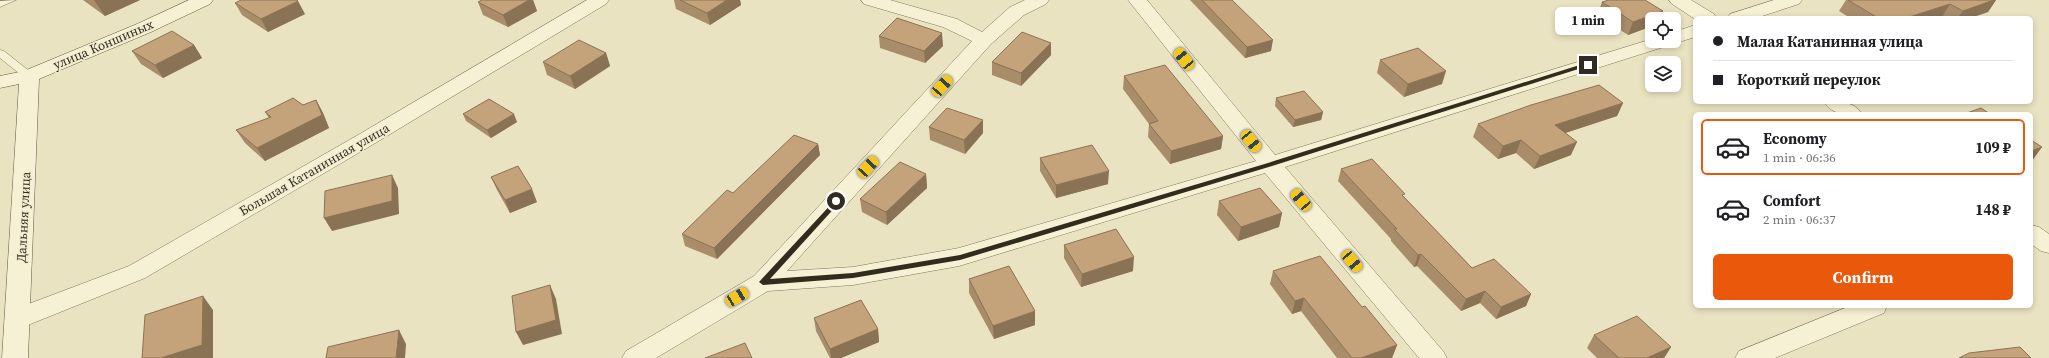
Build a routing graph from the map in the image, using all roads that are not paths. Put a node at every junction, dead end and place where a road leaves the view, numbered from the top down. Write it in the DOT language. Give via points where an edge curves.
graph roads {
  1 [pos="11,0"];
  2 [pos="204,0"];
  3 [pos="600,0"];
  4 [pos="870,0"];
  5 [pos="1040,0"];
  6 [pos="1137,0"];
  7 [pos="1678,0"];
  8 [pos="1793,0"];
  9 [pos="0,4"];
  10 [pos="1704,16"];
  11 [pos="1743,16"];
  12 [pos="1693,32"];
  13 [pos="1681,36"];
  14 [pos="984,40"];
  15 [pos="1645,47"];
  16 [pos="0,53"];
  17 [pos="29,76"];
  18 [pos="0,82"];
  19 [pos="1837,104"];
  20 [pos="1849,112"];
  21 [pos="1270,164"];
  22 [pos="763,282"];
  23 [pos="1871,308"];
  24 [pos="18,318"];
  25 [pos="15,358"];
  26 [pos="635,358"];
  27 [pos="1434,358"];
  28 [pos="1748,358"];
  1 -- 9 [label="lane"];
  2 -- 17 [label="street, улица Коншиных"];
  3 -- 24 [label="street, Большая Катанинная улица" via="137,272"];
  4 -- 14 [label="street" via="950,24"];
  5 -- 14 [label="street" via="1017,11"];
  6 -- 21 [label="street"];
  7 -- 10 [label="street"];
  8 -- 11 [label="street"];
  12 -- 13 [label="street"];
  14 -- 22 [label="street"];
  15 -- 21 [label="street"];
  16 -- 17 [label="lane"];
  17 -- 18 [label="street, улица Коншиных"];
  17 -- 24 [label="street, Дальняя улица"];
  19 -- 20 [label="street"];
  21 -- 22 [label="street" via="960,257 853,276"];
  21 -- 27 [label="street"];
  22 -- 26 [label="street"];
  23 -- 28 [label="street"];
  24 -- 25 [label="street, Дальняя улица"];
}
